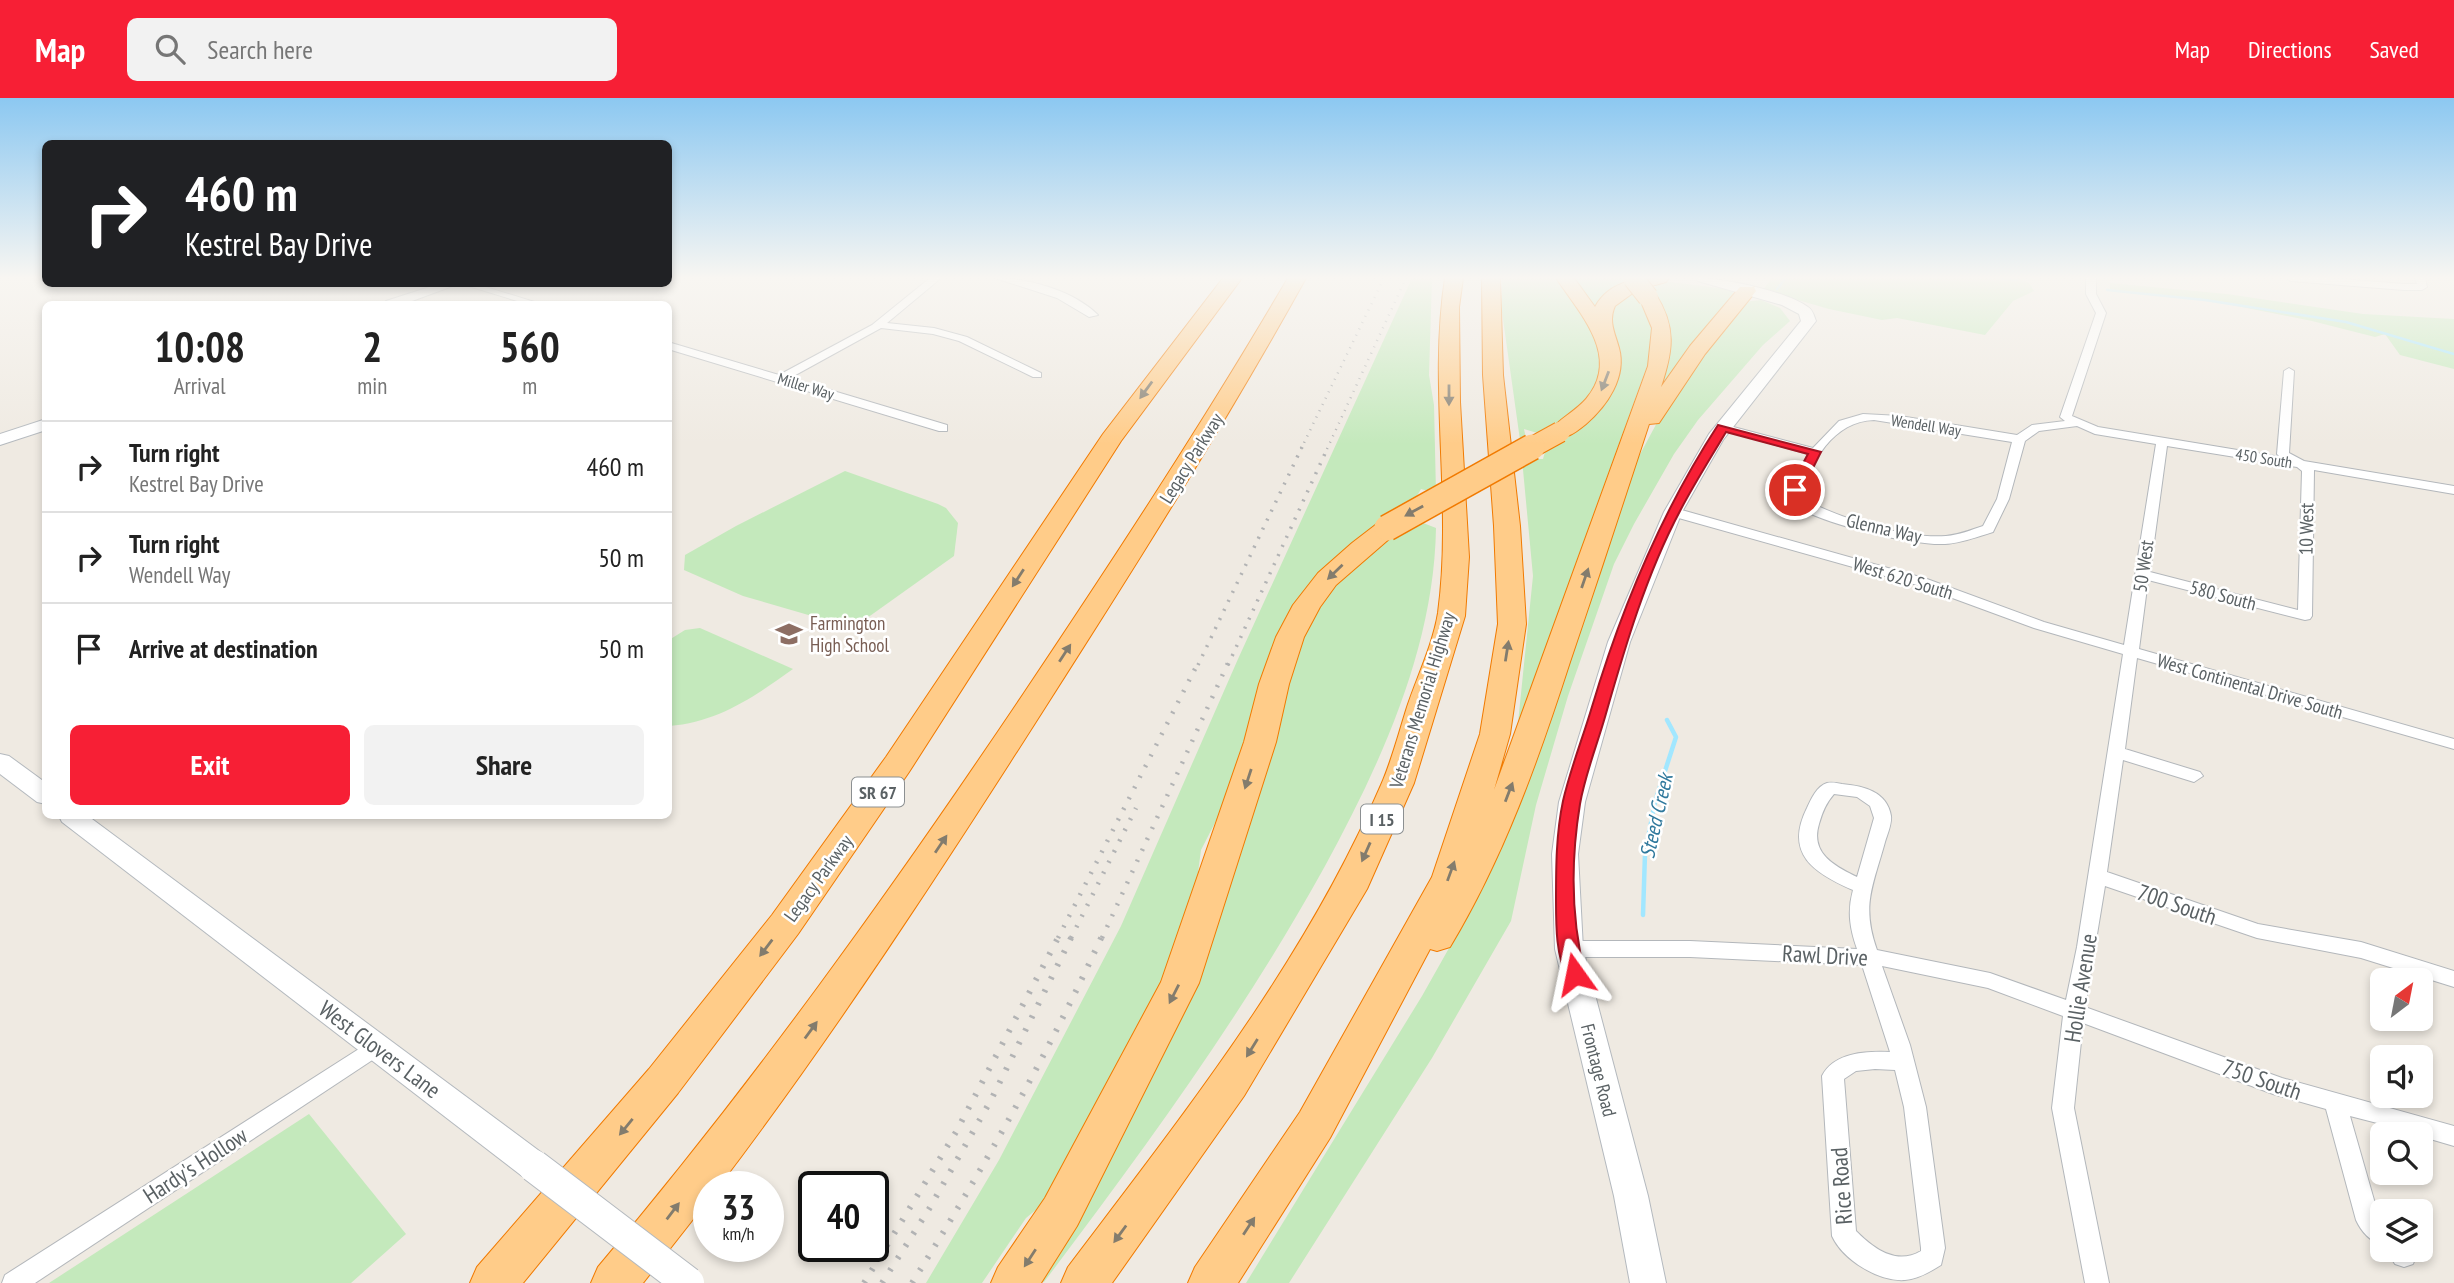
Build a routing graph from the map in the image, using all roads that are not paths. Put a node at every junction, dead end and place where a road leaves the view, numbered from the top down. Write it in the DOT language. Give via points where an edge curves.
graph roads {
  1 [pos="864,333"];
  2 [pos="942,333"];
  3 [pos="1190,333"];
  4 [pos="1265,333"];
  5 [pos="1450,333"];
  6 [pos="1492,333"];
  7 [pos="1662,333"];
  8 [pos="1711,333"];
  9 [pos="1799,333"];
  10 [pos="2094,333"];
  11 [pos="1604,334"];
  12 [pos="672,346"];
  13 [pos="2288,371"];
  14 [pos="1037,375"];
  15 [pos="780,379"];
  16 [pos="2076,423"];
  17 [pos="42,425"];
  18 [pos="943,428"];
  19 [pos="1722,428"];
  20 [pos="2019,439"];
  21 [pos="0,440"];
  22 [pos="2162,441"];
  23 [pos="1815,452"];
  24 [pos="1628,453"];
  25 [pos="2298,464"];
  26 [pos="2454,490"];
  27 [pos="1794,500"];
  28 [pos="1673,512"];
  29 [pos="2142,574"];
  30 [pos="2305,616"];
  31 [pos="2131,652"];
  32 [pos="2125,691"];
  33 [pos="2454,744"];
  34 [pos="2116,752"];
  35 [pos="0,762"];
  36 [pos="2194,776"];
  37 [pos="42,793"];
  38 [pos="75,819"];
  39 [pos="2098,876"];
  40 [pos="1863,887"];
  41 [pos="1569,949"];
  42 [pos="1869,957"];
  43 [pos="2454,979"];
  44 [pos="2074,1009"];
  45 [pos="376,1047"];
  46 [pos="1903,1061"];
  47 [pos="2336,1104"];
  48 [pos="1315,1125"];
  49 [pos="2454,1136"];
  50 [pos="2370,1222"];
  51 [pos="15,1283"];
  52 [pos="493,1283"];
  53 [pos="614,1283"];
  54 [pos="688,1283"];
  55 [pos="1014,1283"];
  56 [pos="1084,1283"];
  57 [pos="1211,1283"];
  58 [pos="1648,1283"];
  59 [pos="2097,1283"];
  1 -- 15 [label="street"];
  2 -- 14 [label="street"];
  3 -- 52 [label="highway, Legacy Parkway / SR 67, one-way" via="1111,439 824,872 609,1149"];
  53 -- 4 [label="highway, Legacy Parkway, one-way" via="660,1229 867,953 1199,447"];
  5 -- 56 [label="highway, Veterans Memorial Highway / I 15, one-way" via="1456,557 1451,616 1398,783 1349,889 1230,1084"];
  48 -- 6 [label="highway, one-way" via="1450,877 1495,734 1512,624"];
  7 -- 24 [label="highway, bridge" via="1658,366"];
  8 -- 24 [label="highway"];
  9 -- 19 [label="street, Frontage Road"];
  10 -- 16 [label="street" via="2066,417"];
  11 -- 55 [label="highway, one-way, bridge" via="1611,360 1608,382 1587,413 1387,528 1327,579 1307,605 1274,684 1260,741 1180,983 1061,1212"];
  12 -- 15 [label="street, Miller Way"];
  13 -- 25 [label="street, 10 West" via="2283,454"];
  15 -- 18 [label="street, Miller Way"];
  16 -- 20 [label="street" via="2036,428"];
  16 -- 22 [label="street, 450 South"];
  17 -- 21 [label="street"];
  19 -- 23 [label="street"];
  19 -- 28 [label="street, Frontage Road"];
  20 -- 23 [label="street, Wendell Way" via="1893,418 1851,419"];
  20 -- 27 [label="street, Glenna Way" via="2003,499 1988,529 1962,537 1940,540 1905,535 1811,510"];
  22 -- 25 [label="street, 450 South"];
  22 -- 29 [label="street, 50 West"];
  23 -- 27 [label="street, Wendell Way"];
  48 -- 24 [label="highway, one-way" via="1461,900 1529,740"];
  25 -- 26 [label="street, 450 South"];
  25 -- 30 [label="street, 10 West" via="2308,470"];
  28 -- 31 [label="street, West 620 South" via="1922,582 2000,613"];
  28 -- 41 [label="street, Frontage Road" via="1619,642 1572,802 1565,854"];
  29 -- 30 [label="street, 580 South"];
  29 -- 31 [label="street, 50 West"];
  31 -- 32 [label="street, 50 West"];
  31 -- 33 [label="street, West Continental Drive South"];
  32 -- 34 [label="street, Hollie Avenue"];
  34 -- 36 [label="street"];
  34 -- 39 [label="street, Hollie Avenue"];
  35 -- 37 [label="street"];
  38 -- 45 [label="street, West Glovers Lane"];
  39 -- 43 [label="street, 700 South" via="2257,931 2361,950"];
  39 -- 44 [label="street, Hollie Avenue"];
  40 -- 40 [label="street, Rice Road" via="1833,873 1807,848 1807,830 1819,798 1830,788 1862,792 1877,803 1883,818"];
  40 -- 42 [label="street, Rice Road" via="1859,926"];
  41 -- 42 [label="street, Rawl Drive" via="1690,948"];
  41 -- 58 [label="street, Frontage Road"];
  42 -- 44 [label="street, Rawl Drive" via="1990,981"];
  42 -- 46 [label="street, Rice Road"];
  44 -- 47 [label="street, 750 South"];
  44 -- 59 [label="street, Hollie Avenue" via="2063,1108"];
  45 -- 51 [label="street, Hardy's Hollow"];
  45 -- 54 [label="street, West Glovers Lane, bridge"];
  46 -- 46 [label="street, Rice Road" via="1915,1107 1933,1248 1925,1264 1895,1271 1871,1260 1844,1236 1833,1076 1855,1061"];
  47 -- 49 [label="street, 750 South"];
  47 -- 50 [label="street"];
  57 -- 48 [label="highway, one-way"];
}
